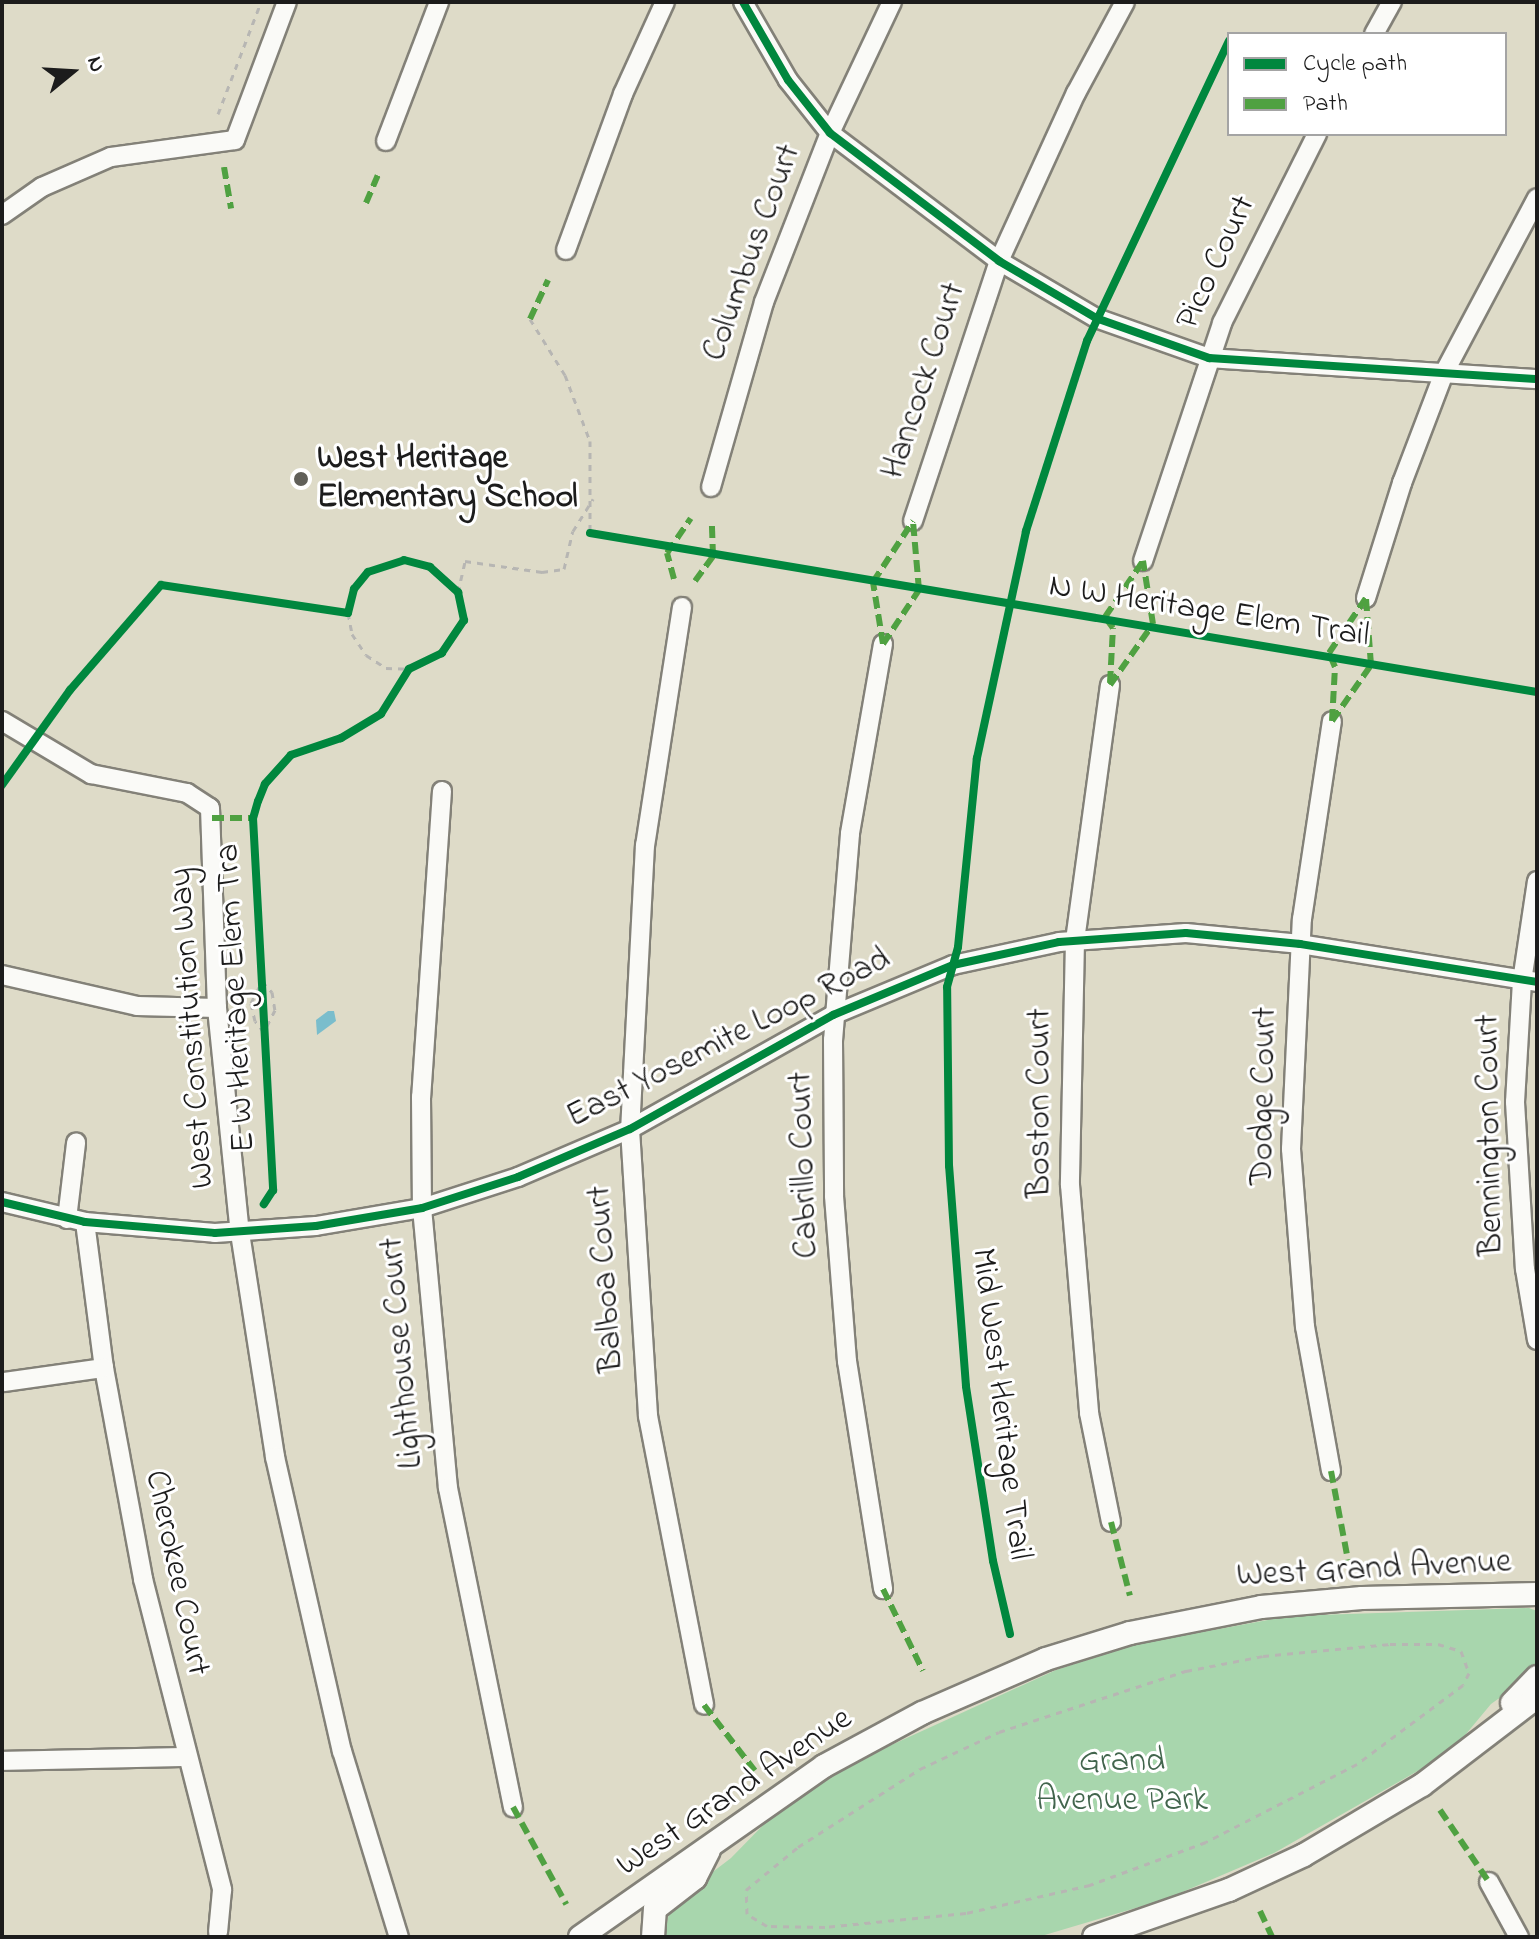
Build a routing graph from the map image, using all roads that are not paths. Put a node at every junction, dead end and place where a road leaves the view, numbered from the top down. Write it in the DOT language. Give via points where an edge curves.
graph roads {
  1 [pos="287,2"];
  2 [pos="439,2"];
  3 [pos="665,2"];
  4 [pos="743,2"];
  5 [pos="892,2"];
  6 [pos="1125,2"];
  7 [pos="1392,2"];
  8 [pos="1375,32"];
  9 [pos="830,133"];
  10 [pos="1316,136"];
  11 [pos="386,141"];
  12 [pos="1537,198"];
  13 [pos="2,215"];
  14 [pos="566,250"];
  15 [pos="999,261"];
  16 [pos="1209,358"];
  17 [pos="1444,373"];
  18 [pos="1537,379"];
  19 [pos="711,487"];
  20 [pos="913,521"];
  21 [pos="1143,561"];
  22 [pos="1366,598"];
  23 [pos="682,607"];
  24 [pos="883,644"];
  25 [pos="1110,685"];
  26 [pos="2,721"];
  27 [pos="1332,721"];
  28 [pos="442,791"];
  29 [pos="1537,881"];
  30 [pos="1075,940"];
  31 [pos="1300,944"];
  32 [pos="2,975"];
  33 [pos="1530,982"];
  34 [pos="217,1008"];
  35 [pos="833,1015"];
  36 [pos="630,1129"];
  37 [pos="76,1143"];
  38 [pos="2,1202"];
  39 [pos="422,1208"];
  40 [pos="76,1220"];
  41 [pos="240,1233"];
  42 [pos="1537,1340"];
  43 [pos="104,1368"];
  44 [pos="4,1382"];
  45 [pos="1331,1471"];
  46 [pos="1111,1522"];
  47 [pos="883,1589"];
  48 [pos="1526,1595"];
  49 [pos="1537,1603"];
  50 [pos="1537,1677"];
  51 [pos="1537,1697"];
  52 [pos="704,1705"];
  53 [pos="1500,1725"];
  54 [pos="185,1757"];
  55 [pos="2,1761"];
  56 [pos="513,1807"];
  57 [pos="712,1845"];
  58 [pos="1489,1882"];
  59 [pos="218,1932"];
  60 [pos="399,1937"];
  61 [pos="580,1937"];
  62 [pos="653,1937"];
  63 [pos="1094,1937"];
  64 [pos="1519,1937"];
  1 -- 13 [label="street" via="235,140 111,157 42,187"];
  2 -- 11 [label="street"];
  3 -- 14 [label="street" via="623,94"];
  4 -- 9 [label="street" via="788,80"];
  5 -- 9 [label="street, Columbus Court"];
  6 -- 15 [label="street, Hancock Court" via="1076,93"];
  7 -- 8 [label="street"];
  9 -- 15 [label="street"];
  9 -- 19 [label="street, Columbus Court" via="764,302"];
  10 -- 16 [label="street, Pico Court"];
  12 -- 17 [label="street"];
  15 -- 16 [label="street" via="1096,318"];
  15 -- 20 [label="street, Hancock Court"];
  16 -- 17 [label="street"];
  16 -- 21 [label="street, Pico Court"];
  17 -- 18 [label="street"];
  17 -- 22 [label="street"];
  23 -- 36 [label="street, Balboa Court" via="645,845"];
  24 -- 35 [label="street, Cabrillo Court" via="850,834"];
  25 -- 30 [label="street, Boston Court"];
  26 -- 34 [label="street, West Constitution Way" via="91,774 187,793 206,802 212,818"];
  27 -- 31 [label="street, Dodge Court"];
  28 -- 39 [label="street, Lighthouse Court" via="421,1097"];
  29 -- 33 [label="street, Bennington Court"];
  30 -- 31 [label="street, East Yosemite Loop Road" via="1186,933"];
  30 -- 35 [label="street, East Yosemite Loop Road" via="953,965"];
  30 -- 46 [label="street, Boston Court" via="1070,1185 1089,1413"];
  31 -- 33 [label="street, East Yosemite Loop Road"];
  31 -- 45 [label="street, Dodge Court" via="1291,1149 1305,1327"];
  32 -- 34 [label="street" via="137,1006"];
  33 -- 42 [label="street, Bennington Court" via="1515,1102 1525,1269"];
  34 -- 41 [label="street, West Constitution Way"];
  35 -- 36 [label="street, East Yosemite Loop Road"];
  35 -- 47 [label="street, Cabrillo Court" via="834,1196 847,1361"];
  36 -- 39 [label="street, East Yosemite Loop Road" via="518,1177"];
  36 -- 52 [label="street, Balboa Court" via="648,1416"];
  37 -- 40 [label="street, Cherokee Court"];
  38 -- 40 [label="street, East Yosemite Loop Road"];
  39 -- 41 [label="street, East Yosemite Loop Road"];
  39 -- 56 [label="street, Lighthouse Court" via="448,1488"];
  40 -- 41 [label="street, East Yosemite Loop Road"];
  40 -- 43 [label="street, Cherokee Court"];
  41 -- 60 [label="street, West Constitution Way" via="275,1457 342,1751"];
  43 -- 44 [label="street"];
  43 -- 54 [label="street, Cherokee Court" via="143,1579"];
  48 -- 49 [label="street, West Grand Avenue"];
  48 -- 57 [label="street, West Grand Avenue" via="1307,1601 1215,1614 1088,1646 922,1713 824,1766"];
  50 -- 53 [label="street" via="1516,1695"];
  51 -- 53 [label="street"];
  53 -- 63 [label="street" via="1422,1785 1304,1855 1229,1890"];
  54 -- 55 [label="street"];
  54 -- 59 [label="street, Cherokee Court" via="222,1890"];
  57 -- 61 [label="street, West Grand Avenue"];
  57 -- 62 [label="street" via="695,1878 655,1909"];
  58 -- 64 [label="street"];
}
